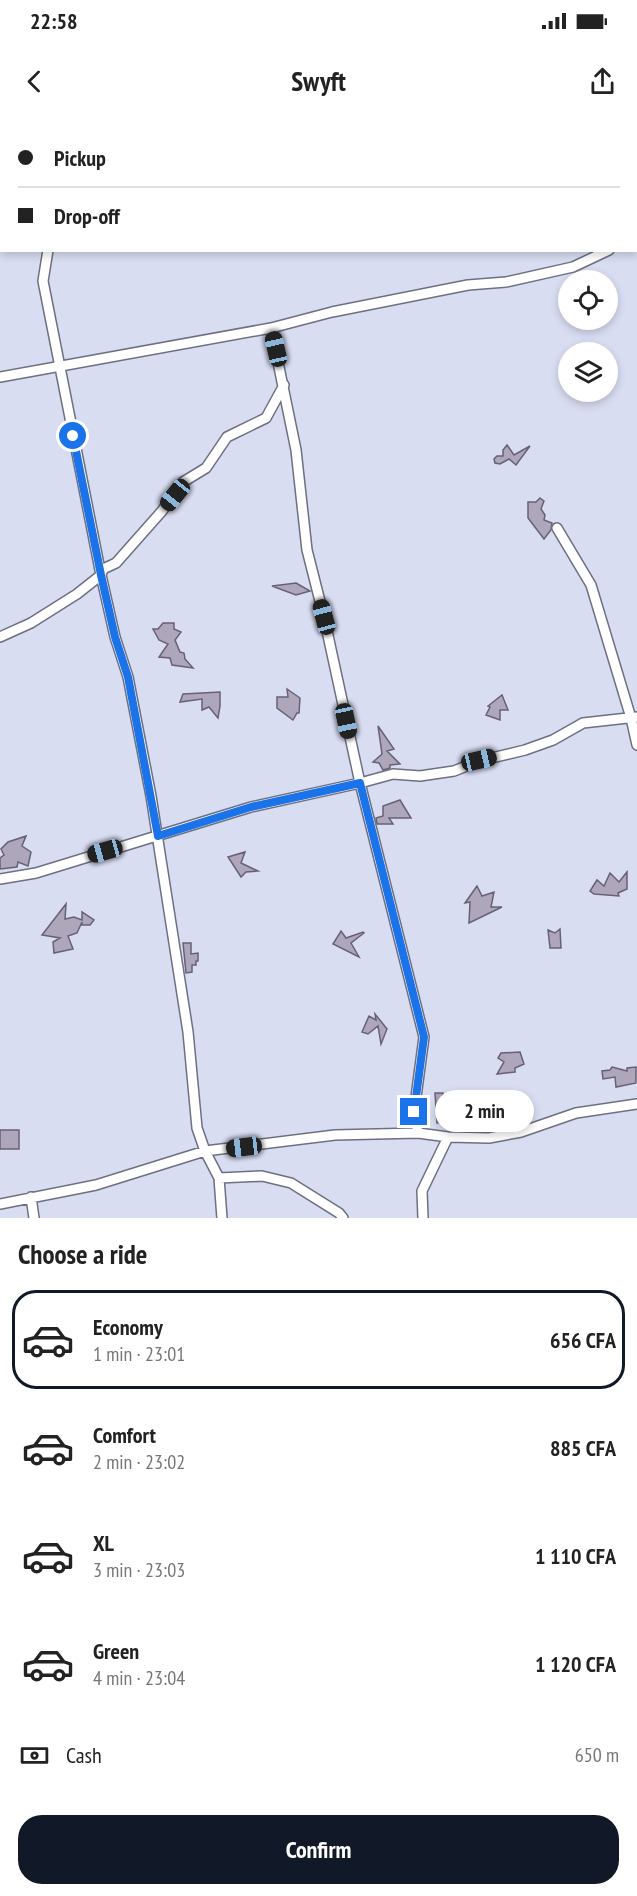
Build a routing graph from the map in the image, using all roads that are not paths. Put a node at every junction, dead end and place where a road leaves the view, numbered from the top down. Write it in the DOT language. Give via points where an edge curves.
graph roads {
  1 [pos="48,252"];
  2 [pos="605,252"];
  3 [pos="271,327"];
  4 [pos="59,366"];
  5 [pos="0,377"];
  6 [pos="284,385"];
  7 [pos="557,528"];
  8 [pos="101,575"];
  9 [pos="0,637"];
  10 [pos="634,717"];
  11 [pos="637,745"];
  12 [pos="360,783"];
  13 [pos="158,836"];
  14 [pos="0,879"];
  15 [pos="637,1104"];
  16 [pos="418,1133"];
  17 [pos="448,1137"];
  18 [pos="205,1151"];
  19 [pos="219,1178"];
  20 [pos="31,1197"];
  21 [pos="0,1204"];
  22 [pos="34,1218"];
  23 [pos="222,1218"];
  24 [pos="343,1218"];
  25 [pos="423,1218"];
  1 -- 4 [label="street" via="43,281"];
  2 -- 3 [label="street" via="573,267 340,310"];
  3 -- 4 [label="street"];
  3 -- 6 [label="street"];
  4 -- 5 [label="street"];
  4 -- 8 [label="street"];
  6 -- 8 [label="street" via="266,418 227,437 206,468 183,482 155,519"];
  6 -- 12 [label="street" via="307,550"];
  7 -- 10 [label="street" via="591,585"];
  8 -- 9 [label="street" via="31,623"];
  8 -- 13 [label="street" via="128,677"];
  10 -- 11 [label="street"];
  10 -- 12 [label="street" via="583,723 553,740 479,760 454,771 420,776 393,774"];
  12 -- 13 [label="street" via="251,807"];
  12 -- 16 [label="street" via="424,1037 414,1112"];
  13 -- 14 [label="street" via="36,873"];
  13 -- 18 [label="street" via="188,1032 197,1128"];
  15 -- 17 [label="street" via="576,1113 521,1132 489,1138"];
  16 -- 17 [label="street"];
  16 -- 18 [label="street" via="335,1135"];
  17 -- 25 [label="street" via="422,1191"];
  18 -- 19 [label="street"];
  18 -- 20 [label="street" via="96,1185"];
  19 -- 23 [label="street"];
  19 -- 24 [label="street" via="262,1176 291,1182"];
  20 -- 21 [label="street"];
  20 -- 22 [label="street"];
}
